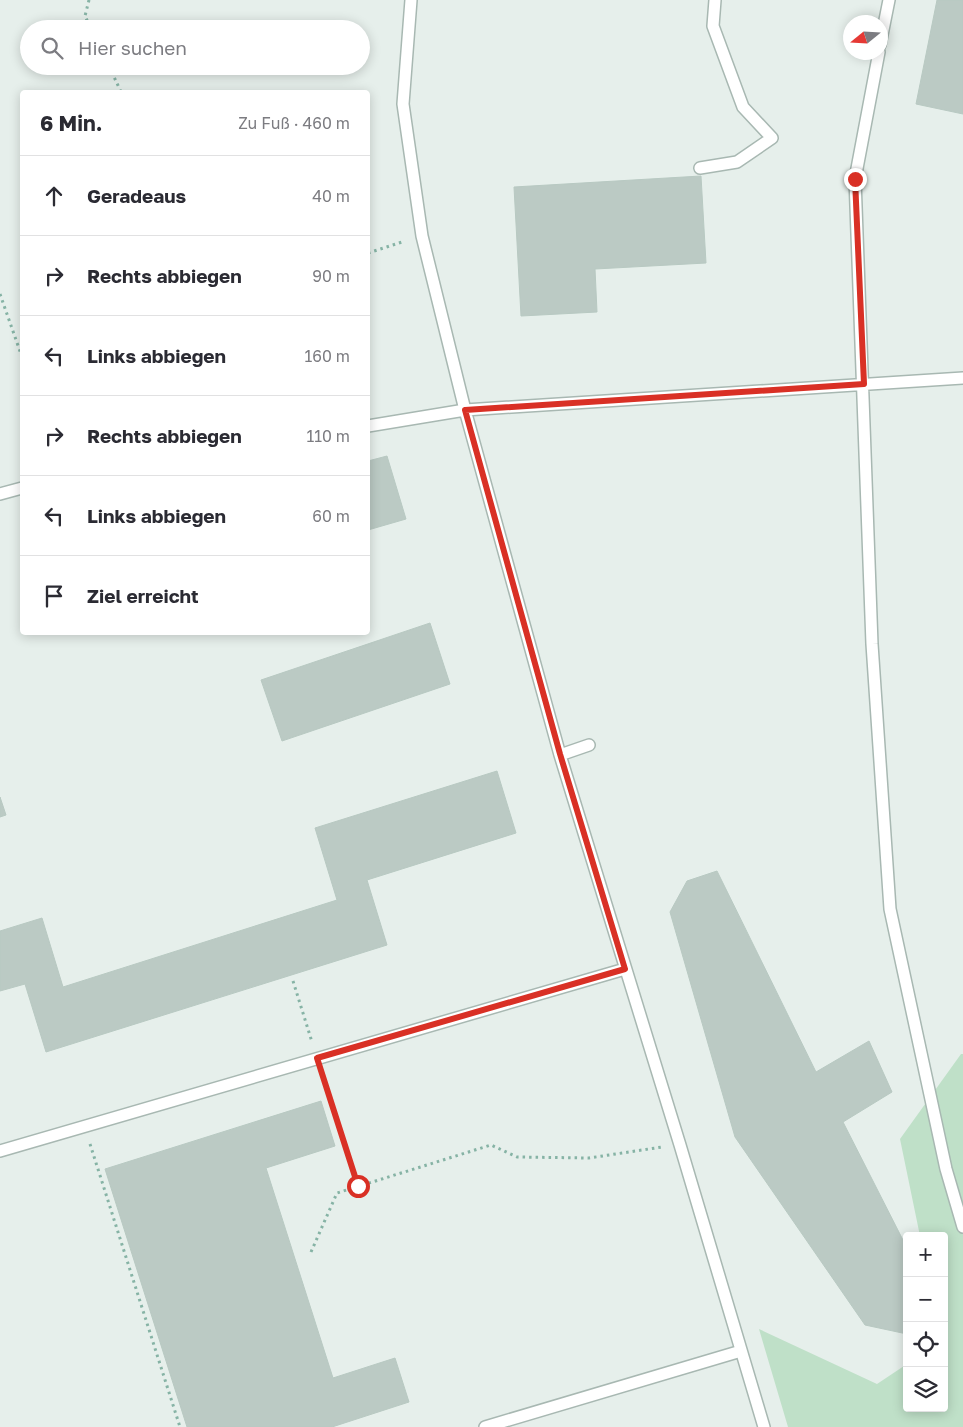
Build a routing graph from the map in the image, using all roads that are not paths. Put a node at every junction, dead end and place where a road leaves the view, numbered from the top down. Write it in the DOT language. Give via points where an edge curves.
graph roads {
  1 [pos="411,0"];
  2 [pos="715,0"];
  3 [pos="889,0"];
  4 [pos="886,15"];
  5 [pos="877,60"];
  6 [pos="700,168"];
  7 [pos="963,378"];
  8 [pos="864,384"];
  9 [pos="465,410"];
  10 [pos="370,426"];
  11 [pos="20,489"];
  12 [pos="0,494"];
  13 [pos="589,745"];
  14 [pos="560,754"];
  15 [pos="625,969"];
  16 [pos="0,1151"];
  17 [pos="963,1227"];
  18 [pos="741,1351"];
  19 [pos="485,1427"];
  20 [pos="764,1427"];
  1 -- 9 [label="lane" via="403,104 422,236"];
  2 -- 6 [label="lane" via="713,26 743,107 772,138 737,162"];
  3 -- 4 [label="lane"];
  5 -- 8 [label="lane" via="855,179"];
  7 -- 8 [label="lane"];
  8 -- 9 [label="lane"];
  8 -- 17 [label="lane" via="872,644 890,909 946,1169"];
  9 -- 10 [label="lane"];
  9 -- 14 [label="lane"];
  11 -- 12 [label="lane"];
  13 -- 14 [label="lane"];
  14 -- 15 [label="lane"];
  15 -- 16 [label="lane"];
  15 -- 18 [label="lane"];
  18 -- 19 [label="lane"];
  18 -- 20 [label="lane"];
}
